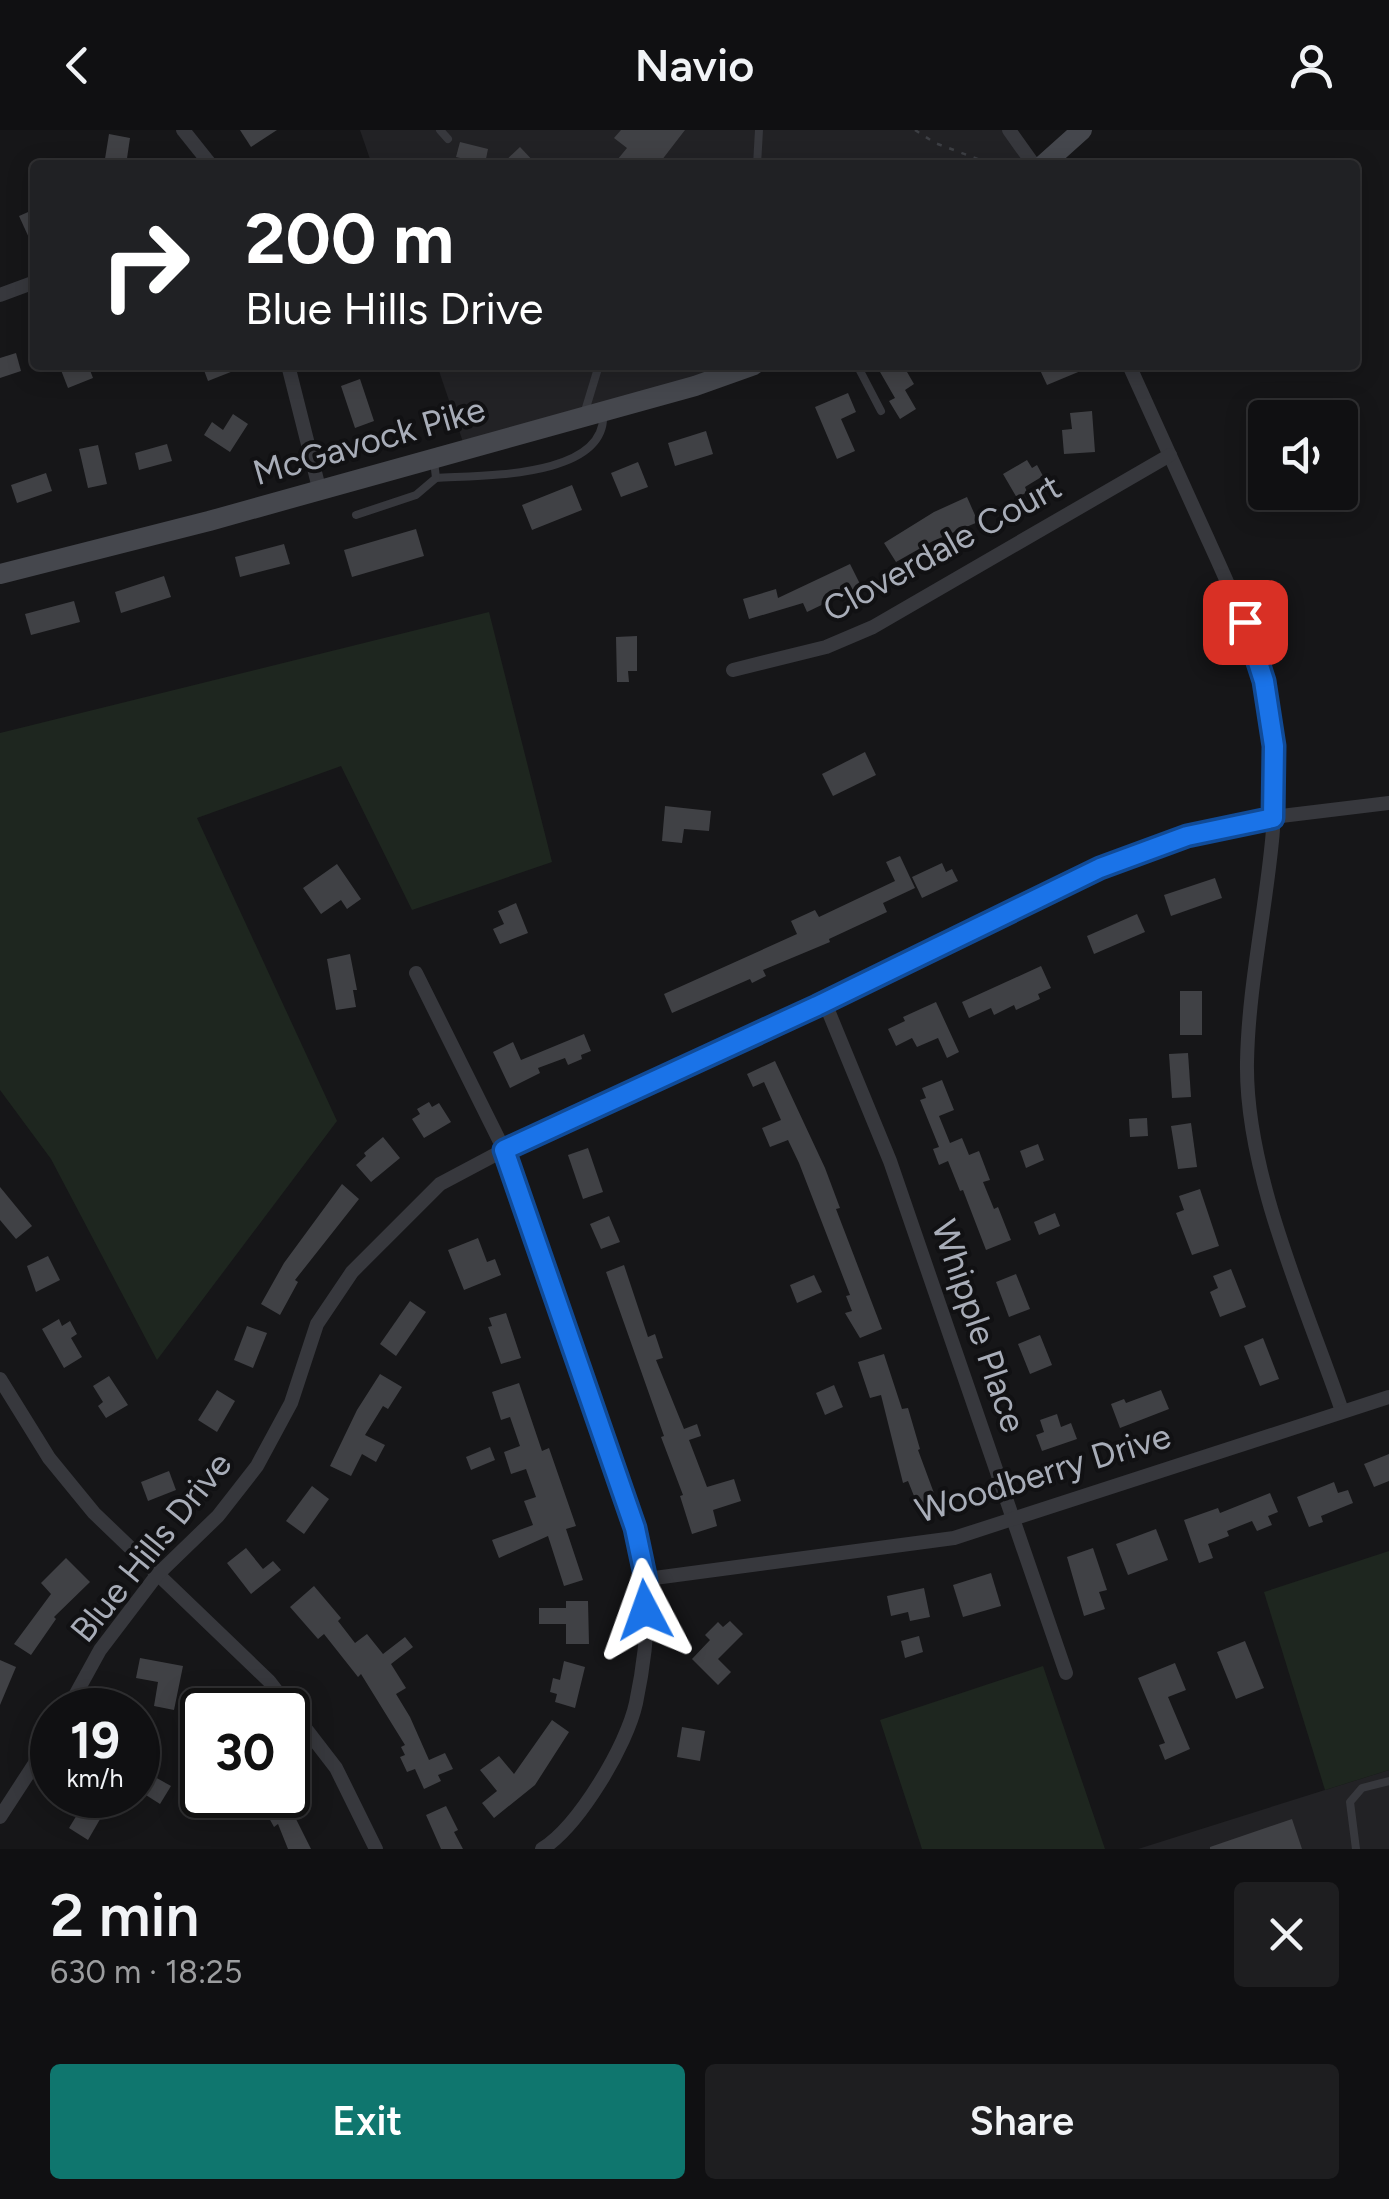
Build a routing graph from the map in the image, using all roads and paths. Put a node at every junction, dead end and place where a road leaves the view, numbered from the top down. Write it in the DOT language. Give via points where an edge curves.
graph roads {
  1 [pos="183,130"];
  2 [pos="440,130"];
  3 [pos="759,130"];
  4 [pos="915,130"];
  5 [pos="1082,130"];
  6 [pos="1014,136"];
  7 [pos="448,139"];
  8 [pos="207,160"];
  9 [pos="757,160"];
  10 [pos="981,160"];
  11 [pos="1031,160"];
  12 [pos="1049,160"];
  13 [pos="30,284"];
  14 [pos="0,295"];
  15 [pos="289,370"];
  16 [pos="599,370"];
  17 [pos="740,370"];
  18 [pos="860,370"];
  19 [pos="1131,370"];
  20 [pos="881,410"];
  21 [pos="593,413"];
  22 [pos="1170,455"];
  23 [pos="434,456"];
  24 [pos="436,478"];
  25 [pos="319,488"];
  26 [pos="356,515"];
  27 [pos="0,574"];
  28 [pos="733,670"];
  29 [pos="1389,803"];
  30 [pos="1273,818"];
  31 [pos="416,973"];
  32 [pos="825,1003"];
  33 [pos="504,1150"];
  34 [pos="0,1379"];
  35 [pos="1389,1397"];
  36 [pos="1342,1411"];
  37 [pos="1014,1520"];
  38 [pos="157,1575"];
  39 [pos="646,1580"];
  40 [pos="1066,1673"];
  41 [pos="79,1688"];
  42 [pos="30,1771"];
  43 [pos="1389,1781"];
  44 [pos="0,1817"];
  45 [pos="376,1849"];
  46 [pos="542,1849"];
  47 [pos="1356,1849"];
  1 -- 8 [label="street"];
  2 -- 7 [label="lane"];
  3 -- 9 [label="lane"];
  4 -- 10 [label="path"];
  5 -- 12 [label="main road"];
  6 -- 11 [label="street"];
  13 -- 14 [label="street"];
  15 -- 25 [label="street"];
  16 -- 21 [label="lane"];
  17 -- 21 [label="main road, McGavock Pike"];
  18 -- 20 [label="lane"];
  19 -- 22 [label="street"];
  21 -- 23 [label="main road, McGavock Pike"];
  21 -- 24 [label="lane" via="604,426 594,446 573,458 505,474"];
  22 -- 28 [label="street, Cloverdale Court" via="873,628"];
  22 -- 30 [label="street" via="1245,622 1264,681 1274,746"];
  23 -- 24 [label="lane"];
  23 -- 25 [label="main road, McGavock Pike"];
  24 -- 26 [label="lane" via="416,496"];
  25 -- 27 [label="main road, McGavock Pike"];
  29 -- 30 [label="street, Blue Hills Drive"];
  30 -- 32 [label="street, Blue Hills Drive" via="1187,836 1100,868"];
  30 -- 36 [label="street" via="1246,1064 1252,1132 1264,1186"];
  31 -- 33 [label="street"];
  32 -- 33 [label="street, Blue Hills Drive"];
  32 -- 37 [label="street, Whipple Place" via="890,1161"];
  33 -- 38 [label="street, Blue Hills Drive" via="440,1184 352,1272 318,1324 291,1403 257,1466 218,1516"];
  33 -- 39 [label="street" via="635,1528"];
  34 -- 38 [label="street" via="94,1514"];
  35 -- 36 [label="street, Woodberry Drive"];
  36 -- 37 [label="street, Woodberry Drive"];
  37 -- 39 [label="street, Woodberry Drive" via="954,1538"];
  37 -- 40 [label="street, Whipple Place"];
  38 -- 41 [label="street, Blue Hills Drive"];
  38 -- 45 [label="street" via="268,1682 336,1768"];
  39 -- 46 [label="street" via="636,1706 586,1805"];
  42 -- 44 [label="street"];
  43 -- 47 [label="lane" via="1362,1788 1350,1802"];
}
